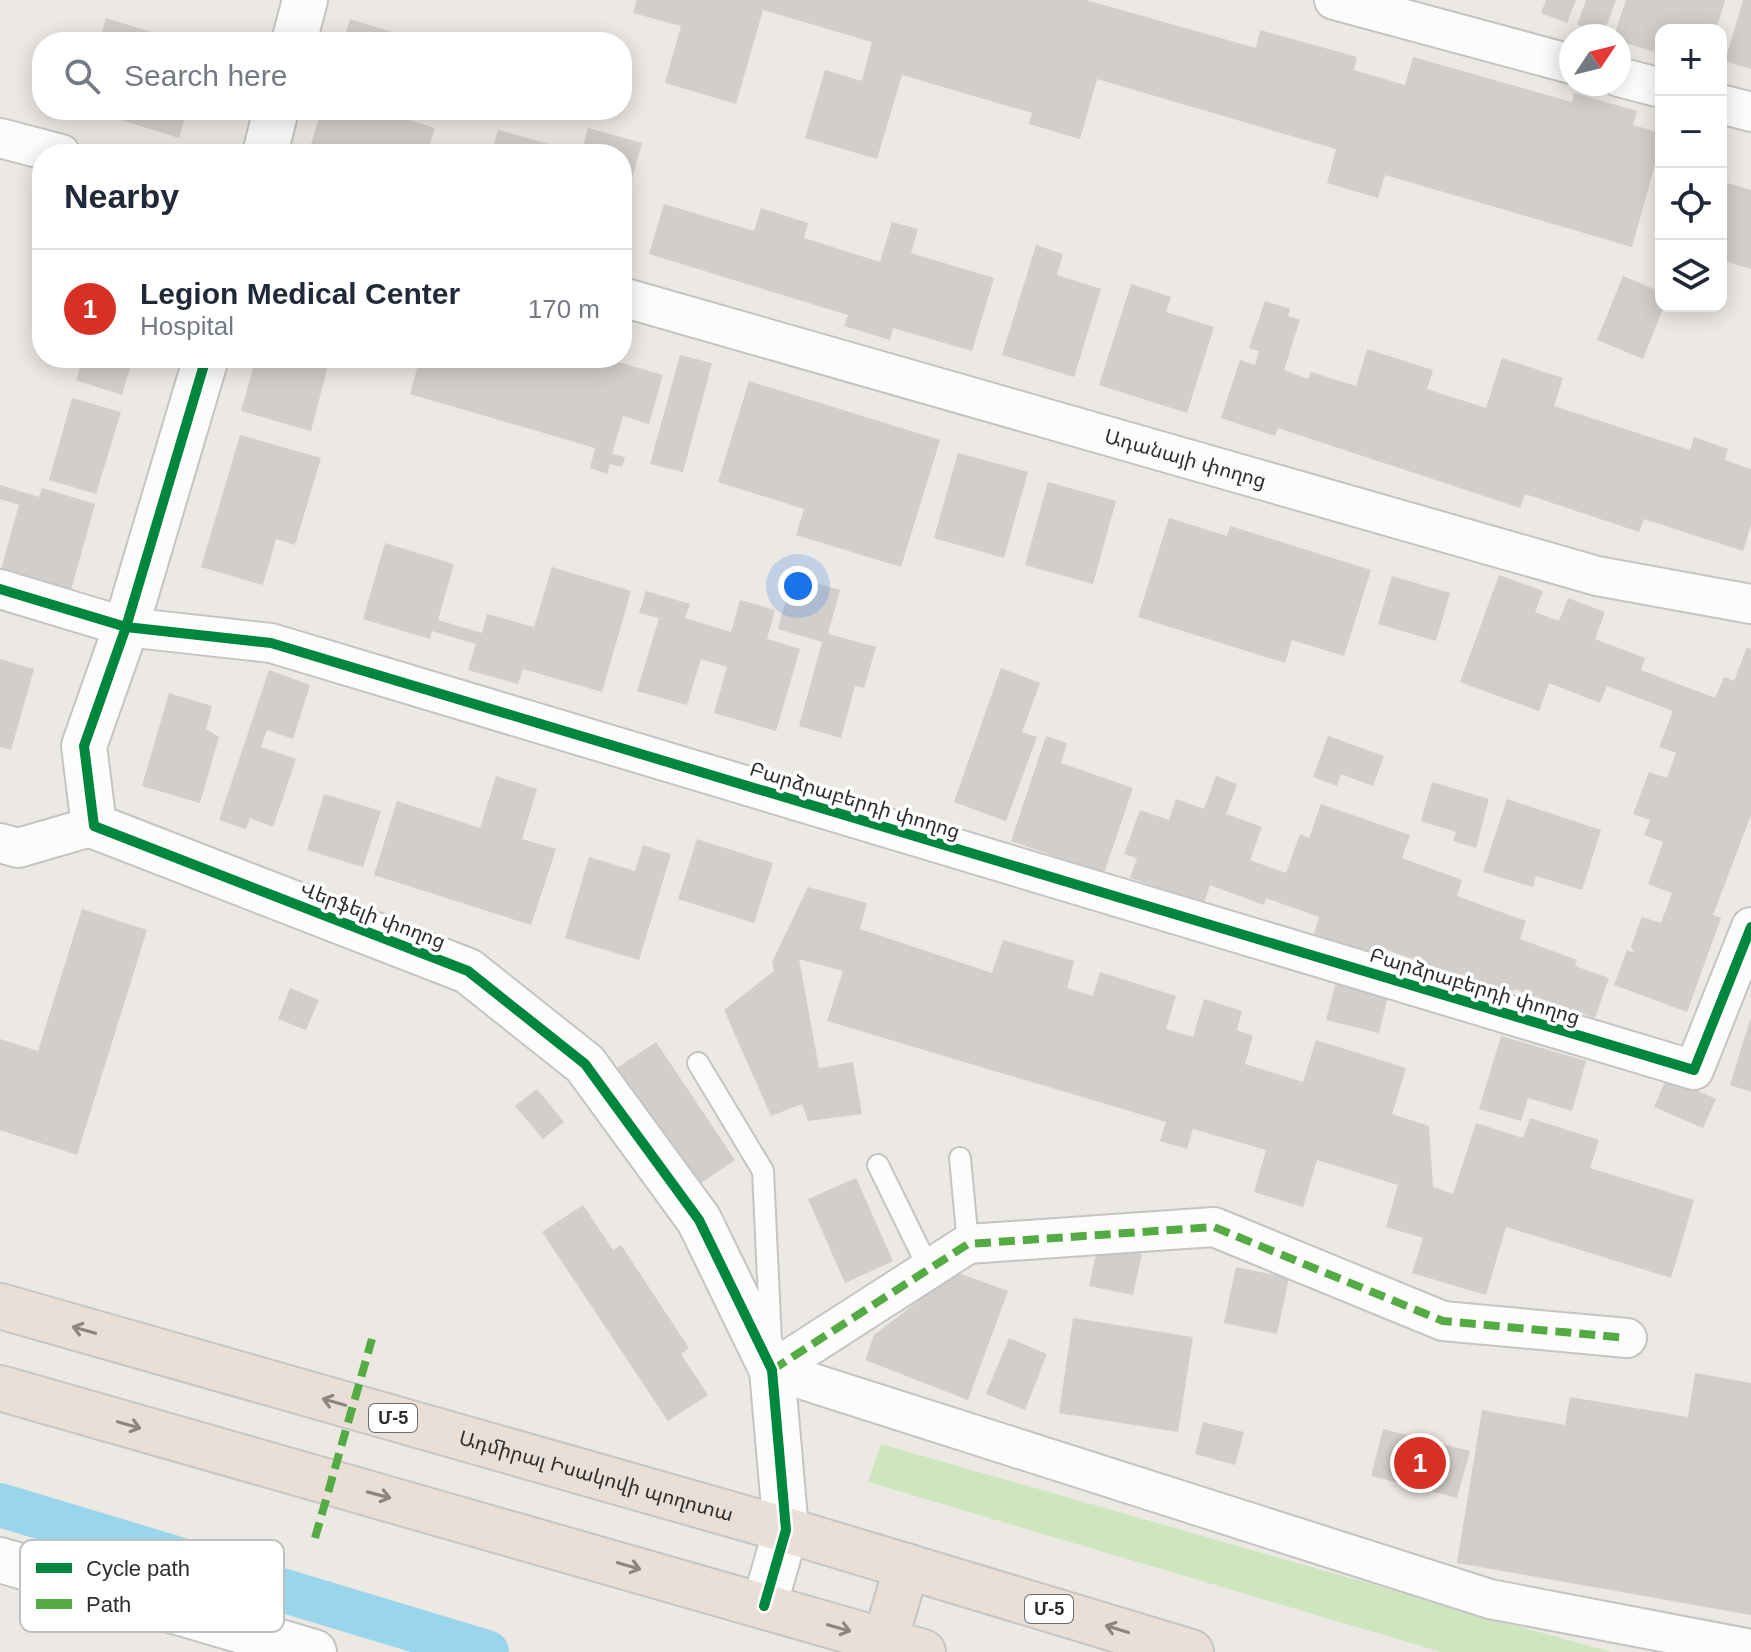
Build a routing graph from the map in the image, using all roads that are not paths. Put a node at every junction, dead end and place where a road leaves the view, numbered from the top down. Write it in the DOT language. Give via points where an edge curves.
graph roads {
  1 [pos="305,0"];
  2 [pos="1334,0"];
  3 [pos="297,32"];
  4 [pos="1559,61"];
  5 [pos="1631,80"];
  6 [pos="1655,86"];
  7 [pos="1727,106"];
  8 [pos="1751,112"];
  9 [pos="274,120"];
  10 [pos="0,138"];
  11 [pos="268,144"];
  12 [pos="32,146"];
  13 [pos="632,300"];
  14 [pos="203,368"];
  15 [pos="0,589"];
  16 [pos="1751,604"];
  17 [pos="126,627"];
  18 [pos="94,826"];
  19 [pos="6,846"];
  20 [pos="1751,927"];
  21 [pos="698,1063"];
  22 [pos="960,1158"];
  23 [pos="878,1165"];
  24 [pos="968,1244"];
  25 [pos="929,1269"];
  26 [pos="0,1306"];
  27 [pos="1627,1338"];
  28 [pos="772,1370"];
  29 [pos="0,1388"];
  30 [pos="786,1530"];
  31 [pos="0,1560"];
  32 [pos="20,1566"];
  33 [pos="907,1566"];
  34 [pos="764,1606"];
  35 [pos="246,1632"];
  36 [pos="904,1646"];
  37 [pos="1751,1649"];
  38 [pos="314,1652"];
  39 [pos="1191,1652"];
  1 -- 3 [label="street"];
  2 -- 4 [label="street"];
  5 -- 6 [label="street"];
  7 -- 8 [label="street"];
  9 -- 11 [label="street"];
  10 -- 12 [label="street"];
  13 -- 16 [label="street, Ադանայի փողոց" via="1597,576"];
  14 -- 17 [label="street"];
  15 -- 17 [label="street, Բարձրաբերդի փողոց"];
  17 -- 18 [label="street" via="84,746"];
  17 -- 20 [label="street, Բարձրաբերդի փողոց" via="271,643 1694,1070"];
  18 -- 19 [label="street"];
  18 -- 28 [label="street, Վերֆելի փողոց" via="468,971 495,989 585,1064 699,1220"];
  21 -- 28 [label="lane" via="763,1171"];
  22 -- 24 [label="lane"];
  23 -- 25 [label="lane"];
  24 -- 25 [label="street"];
  24 -- 27 [label="street" via="1214,1227 1443,1321"];
  25 -- 28 [label="street"];
  30 -- 26 [label="highway, Ադմիրալ Իսակովի պողոտա / Մ-5, one-way"];
  28 -- 30 [label="street, Վերֆելի փողոց"];
  28 -- 37 [label="street" via="1490,1599"];
  29 -- 34 [label="highway, one-way"];
  30 -- 33 [label="highway, Ադմիրալ Իսակովի պողոտա / Մ-5"];
  30 -- 34 [label="street"];
  31 -- 32 [label="street"];
  33 -- 36 [label="highway"];
  39 -- 33 [label="highway, Ադմիրալ Իսակովի պողոտա / Մ-5, one-way"];
  34 -- 36 [label="highway, one-way"];
  35 -- 38 [label="street"];
}
